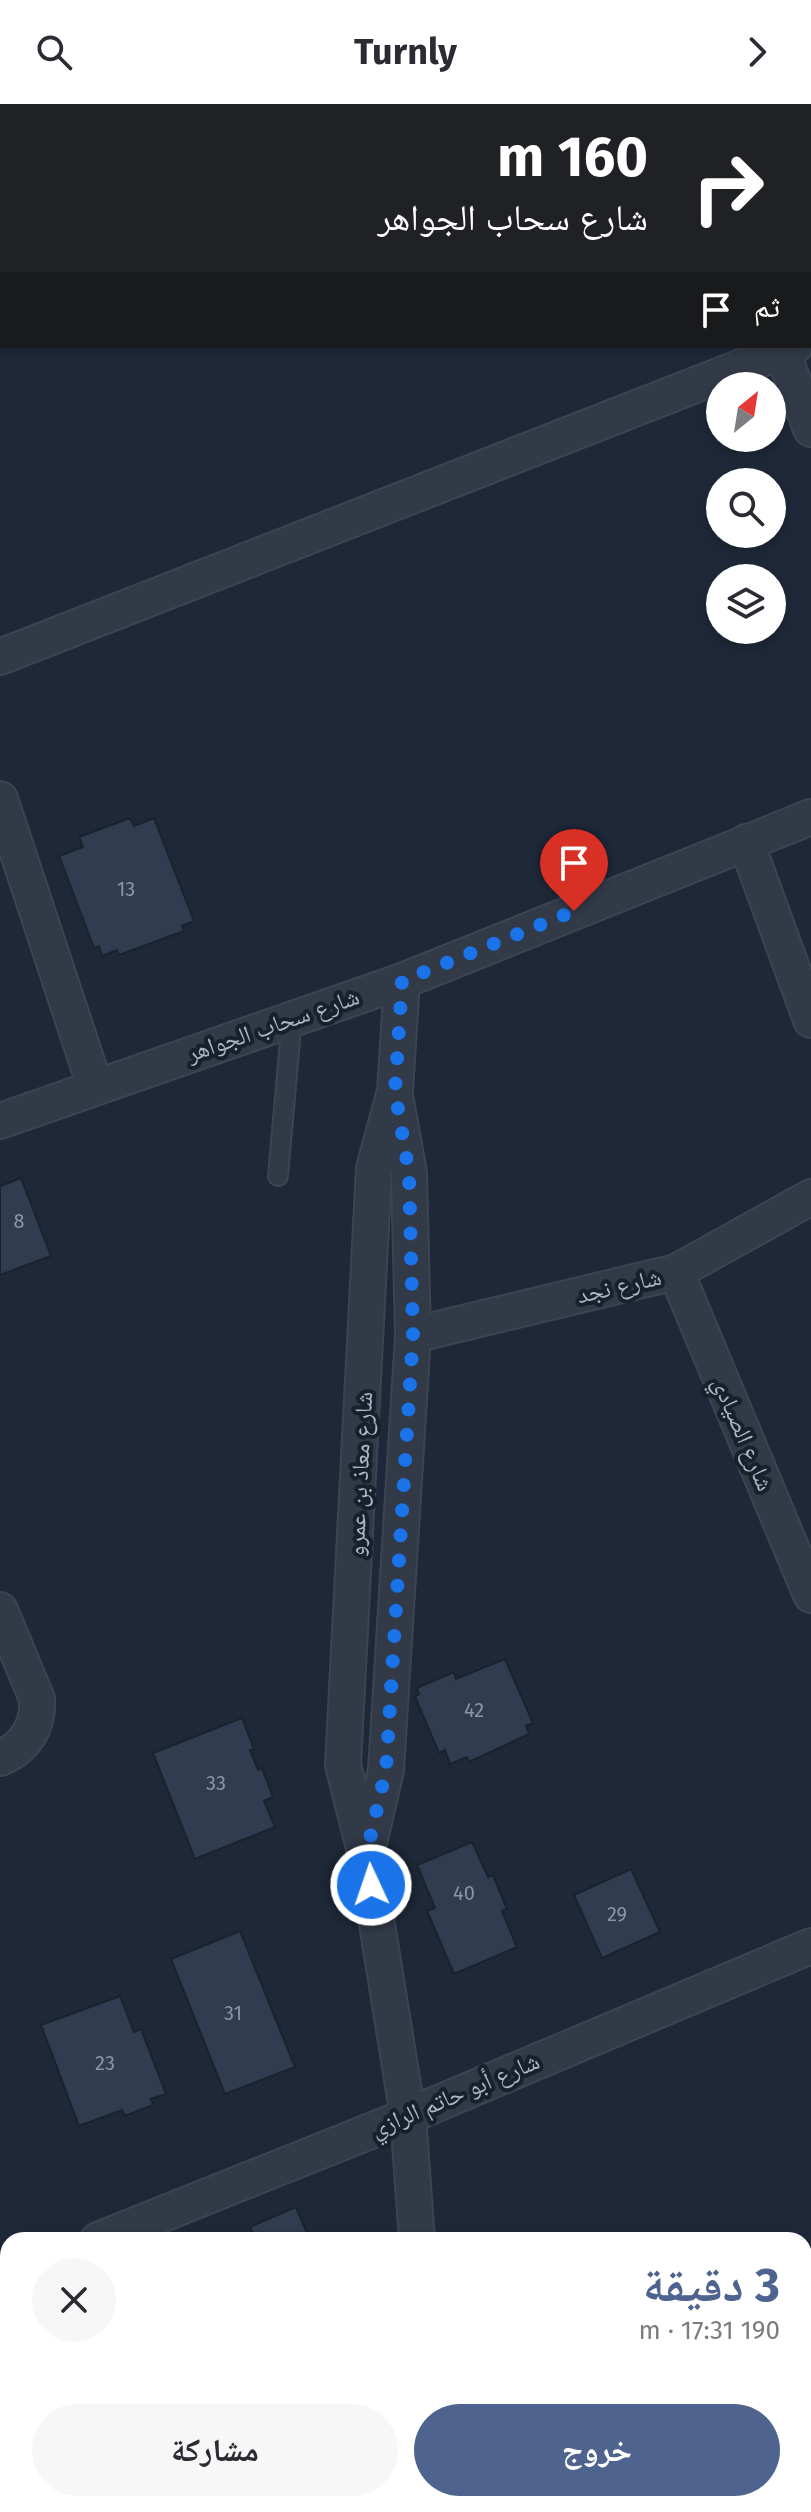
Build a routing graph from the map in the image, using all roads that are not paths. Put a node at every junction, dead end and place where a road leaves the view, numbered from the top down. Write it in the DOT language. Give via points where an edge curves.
graph roads {
  1 [pos="790,348"];
  2 [pos="801,348"];
  3 [pos="811,429"];
  4 [pos="0,657"];
  5 [pos="0,799"];
  6 [pos="811,817"];
  7 [pos="746,842"];
  8 [pos="402,981"];
  9 [pos="292,1018"];
  10 [pos="811,1020"];
  11 [pos="95,1086"];
  12 [pos="395,1091"];
  13 [pos="0,1121"];
  14 [pos="278,1176"];
  15 [pos="811,1197"];
  16 [pos="676,1272"];
  17 [pos="413,1335"];
  18 [pos="811,1595"];
  19 [pos="0,1610"];
  20 [pos="0,1758"];
  21 [pos="366,1856"];
  22 [pos="811,1946"];
  23 [pos="408,2116"];
  24 [pos="118,2232"];
  25 [pos="416,2232"];
  1 -- 4 [label="street"];
  2 -- 3 [label="street"];
  5 -- 11 [label="street"];
  6 -- 7 [label="street, شارع سحاب الجواهر"];
  7 -- 8 [label="street, شارع سحاب الجواهر"];
  7 -- 10 [label="street"];
  8 -- 9 [label="street, شارع سحاب الجواهر"];
  8 -- 12 [label="street, شارع معاذ بن عمرو"];
  9 -- 11 [label="street, شارع سحاب الجواهر"];
  9 -- 14 [label="lane"];
  11 -- 13 [label="street, شارع سحاب الجواهر"];
  12 -- 17 [label="street, شارع معاذ بن عمرو" via="409,1173"];
  12 -- 21 [label="street, شارع معاذ بن عمرو" via="374,1168 343,1765"];
  15 -- 16 [label="street, شارع نجد"];
  16 -- 17 [label="street, شارع نجد"];
  16 -- 18 [label="street, شارع الصيادي"];
  17 -- 21 [label="street, شارع معاذ بن عمرو" via="386,1770"];
  19 -- 20 [label="street" via="37,1699 37,1714 22,1745"];
  21 -- 23 [label="street, شارع معاذ بن عمرو"];
  22 -- 23 [label="street, شارع أبو حاتم الرازي"];
  23 -- 24 [label="street, شارع أبو حاتم الرازي"];
  23 -- 25 [label="street, شارع معاذ بن عمرو"];
}
